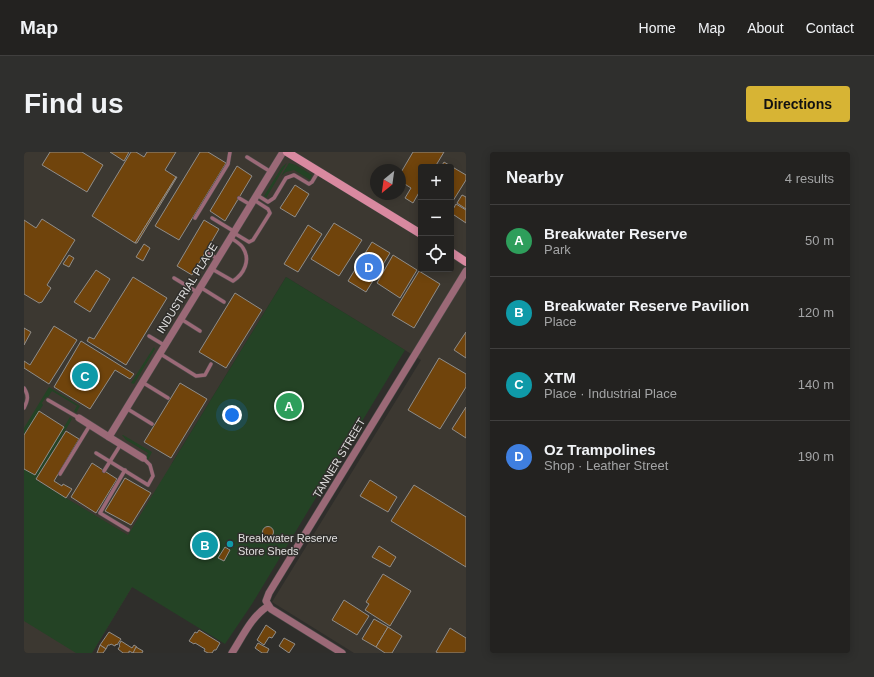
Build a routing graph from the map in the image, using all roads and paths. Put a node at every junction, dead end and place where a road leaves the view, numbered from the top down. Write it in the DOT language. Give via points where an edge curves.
graph roads {
  1 [pos="230,152"];
  2 [pos="283,152"];
  3 [pos="287,152"];
  4 [pos="247,157"];
  5 [pos="319,171"];
  6 [pos="271,172"];
  7 [pos="239,198"];
  8 [pos="254,200"];
  9 [pos="195,218"];
  10 [pos="212,218"];
  11 [pos="418,232"];
  12 [pos="233,234"];
  13 [pos="206,252"];
  14 [pos="454,254"];
  15 [pos="218,259"];
  16 [pos="466,262"];
  17 [pos="212,269"];
  18 [pos="466,271"];
  19 [pos="174,278"];
  20 [pos="199,290"];
  21 [pos="224,302"];
  22 [pos="181,319"];
  23 [pos="200,331"];
  24 [pos="149,336"];
  25 [pos="164,345"];
  26 [pos="159,353"];
  27 [pos="211,364"];
  28 [pos="142,382"];
  29 [pos="24,388"];
  30 [pos="168,398"];
  31 [pos="48,400"];
  32 [pos="24,408"];
  33 [pos="126,408"];
  34 [pos="79,418"];
  35 [pos="152,424"];
  36 [pos="90,425"];
  37 [pos="109,437"];
  38 [pos="121,444"];
  39 [pos="96,453"];
  40 [pos="143,458"];
  41 [pos="110,461"];
  42 [pos="125,470"];
  43 [pos="104,471"];
  44 [pos="60,474"];
  45 [pos="128,530"];
  46 [pos="268,606"];
  47 [pos="232,653"];
  48 [pos="342,653"];
  1 -- 9 [label="lane" via="228,164"];
  2 -- 6 [label="street, INDUSTRIAL PLACE"];
  3 -- 5 [label="street"];
  4 -- 6 [label="lane"];
  5 -- 8 [label="lane" via="309,184 294,175 286,178 274,198 268,202"];
  5 -- 11 [label="street"];
  6 -- 8 [label="street, INDUSTRIAL PLACE"];
  7 -- 8 [label="lane"];
  8 -- 12 [label="street, INDUSTRIAL PLACE"];
  8 -- 12 [label="lane" via="270,213 253,240 249,242"];
  10 -- 12 [label="lane"];
  12 -- 15 [label="street, INDUSTRIAL PLACE"];
  12 -- 17 [label="lane" via="243,246 248,258 239,277 233,281"];
  13 -- 15 [label="lane"];
  14 -- 16 [label="street"];
  15 -- 17 [label="street, INDUSTRIAL PLACE"];
  17 -- 20 [label="street, INDUSTRIAL PLACE"];
  18 -- 46 [label="street, TANNER STREET" via="269,592 266,601"];
  19 -- 20 [label="lane"];
  20 -- 21 [label="lane"];
  20 -- 22 [label="street, INDUSTRIAL PLACE"];
  22 -- 23 [label="lane"];
  22 -- 25 [label="street, INDUSTRIAL PLACE"];
  24 -- 25 [label="lane"];
  25 -- 26 [label="street, INDUSTRIAL PLACE"];
  26 -- 27 [label="lane" via="196,376 205,375"];
  26 -- 28 [label="street, INDUSTRIAL PLACE"];
  28 -- 30 [label="lane"];
  28 -- 33 [label="street, INDUSTRIAL PLACE"];
  29 -- 32 [label="lane" via="28,401"];
  31 -- 34 [label="lane"];
  33 -- 35 [label="lane"];
  33 -- 37 [label="street, INDUSTRIAL PLACE"];
  34 -- 36 [label="street"];
  36 -- 37 [label="street"];
  36 -- 44 [label="lane"];
  37 -- 38 [label="street"];
  38 -- 40 [label="street"];
  38 -- 41 [label="lane"];
  39 -- 41 [label="lane"];
  40 -- 42 [label="lane" via="150,465 153,476 148,485"];
  41 -- 42 [label="lane"];
  41 -- 43 [label="lane"];
  42 -- 45 [label="lane" via="100,513"];
  46 -- 47 [label="street" via="258,612"];
  46 -- 48 [label="street"];
}
